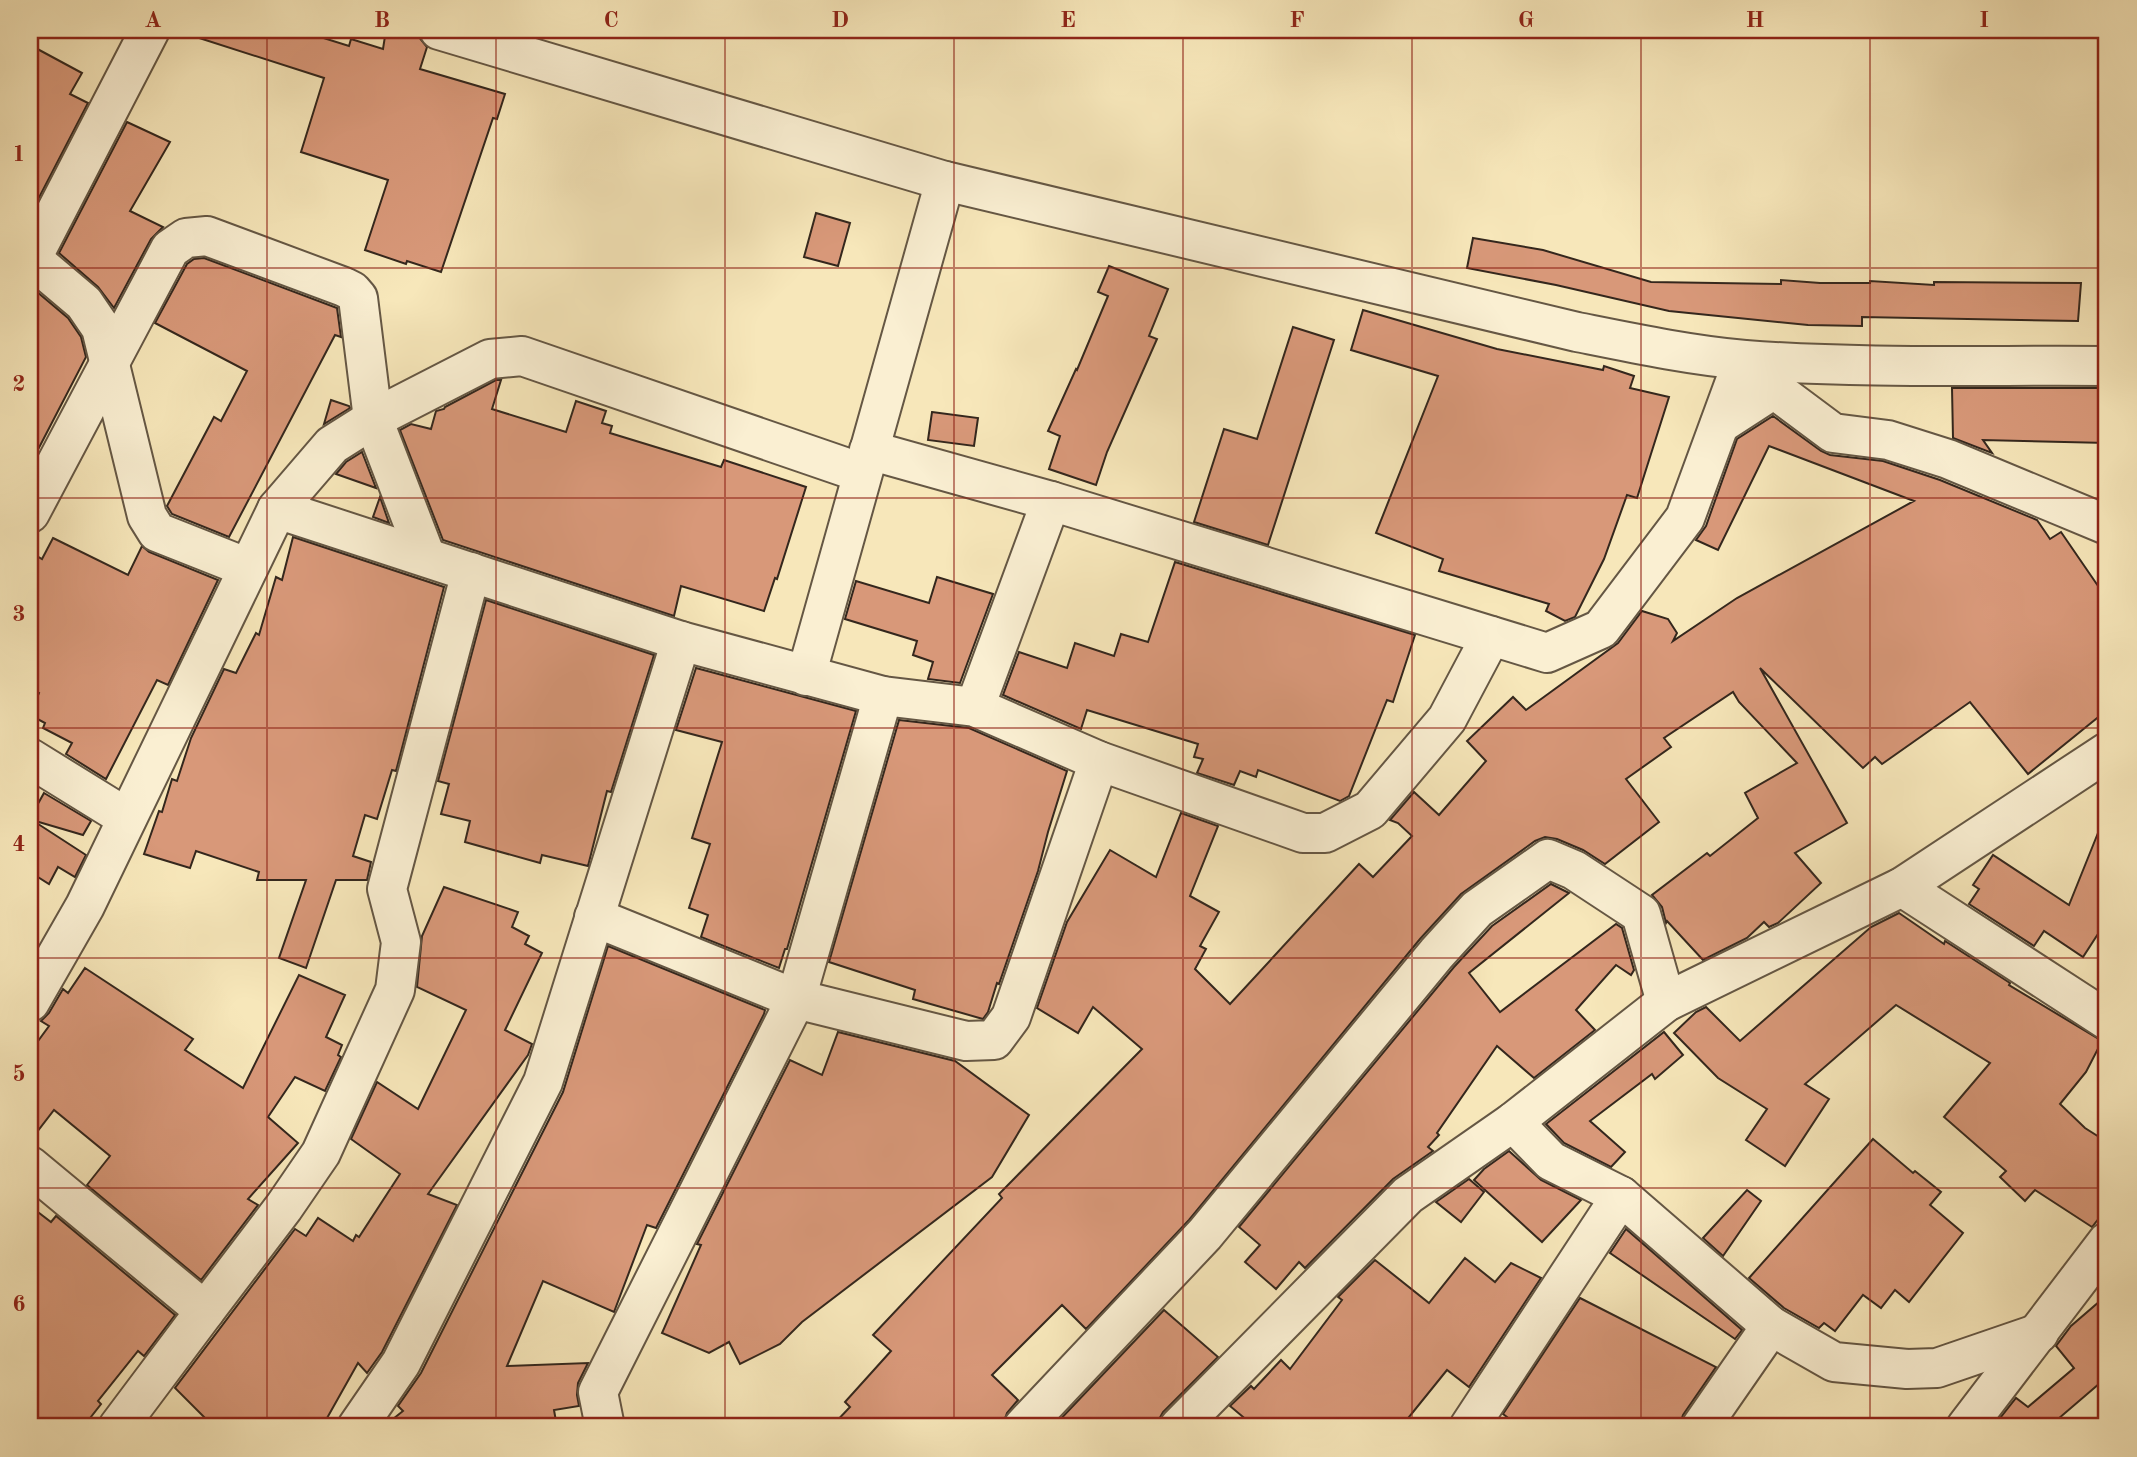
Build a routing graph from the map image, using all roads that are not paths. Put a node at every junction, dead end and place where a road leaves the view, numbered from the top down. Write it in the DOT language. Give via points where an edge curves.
graph roads {
  1 [pos="150,30"];
  2 [pos="439,30"];
  3 [pos="945,181"];
  4 [pos="31,260"];
  5 [pos="1743,360"];
  6 [pos="109,364"];
  7 [pos="2107,366"];
  8 [pos="373,419"];
  9 [pos="1720,424"];
  10 [pos="866,462"];
  11 [pos="1051,501"];
  12 [pos="277,509"];
  13 [pos="30,513"];
  14 [pos="2107,525"];
  15 [pos="426,557"];
  16 [pos="248,568"];
  17 [pos="471,572"];
  18 [pos="1491,636"];
  19 [pos="681,641"];
  20 [pos="806,676"];
  21 [pos="883,696"];
  22 [pos="975,707"];
  23 [pos="2107,752"];
  24 [pos="30,758"];
  25 [pos="1099,761"];
  26 [pos="127,818"];
  27 [pos="1902,887"];
  28 [pos="594,917"];
  29 [pos="796,999"];
  30 [pos="30,1002"];
  31 [pos="1666,1002"];
  32 [pos="2107,1020"];
  33 [pos="1513,1122"];
  34 [pos="30,1166"];
  35 [pos="1621,1196"];
  36 [pos="2107,1242"];
  37 [pos="205,1311"];
  38 [pos="1771,1326"];
  39 [pos="2039,1333"];
  40 [pos="1183,1426"];
  41 [pos="118,1427"];
  42 [pos="357,1427"];
  43 [pos="605,1427"];
  44 [pos="1023,1427"];
  45 [pos="1469,1427"];
  46 [pos="1701,1427"];
  47 [pos="1966,1427"];
  1 -- 4 [label="street"];
  2 -- 3 [label="street"];
  3 -- 5 [label="street" via="1577,332"];
  3 -- 10 [label="street"];
  4 -- 6 [label="street" via="84,303 101,328"];
  5 -- 7 [label="street"];
  5 -- 9 [label="street"];
  6 -- 8 [label="street" via="170,249 186,238 207,236 352,290 358,298"];
  6 -- 13 [label="street"];
  6 -- 16 [label="street" via="147,516 157,532"];
  8 -- 10 [label="street" via="490,359 522,356"];
  8 -- 12 [label="street" via="332,445"];
  8 -- 15 [label="street"];
  9 -- 14 [label="street" via="1774,389 1833,433 1888,440 1948,459"];
  9 -- 18 [label="street" via="1685,518 1601,629 1547,653"];
  10 -- 11 [label="street"];
  10 -- 20 [label="street"];
  11 -- 18 [label="street"];
  11 -- 22 [label="street"];
  12 -- 15 [label="street"];
  12 -- 16 [label="street"];
  15 -- 17 [label="street"];
  16 -- 26 [label="street"];
  17 -- 19 [label="street"];
  17 -- 37 [label="street" via="387,889 401,942 395,990 321,1153"];
  18 -- 25 [label="street" via="1447,719 1370,810 1325,833 1303,834"];
  19 -- 20 [label="street"];
  19 -- 28 [label="street"];
  20 -- 21 [label="street"];
  21 -- 22 [label="street"];
  21 -- 29 [label="street"];
  22 -- 25 [label="street"];
  23 -- 27 [label="street"];
  24 -- 26 [label="street"];
  25 -- 29 [label="street" via="1012,1017 994,1040 966,1041"];
  26 -- 30 [label="street" via="85,906"];
  27 -- 31 [label="street"];
  27 -- 32 [label="street"];
  28 -- 29 [label="street"];
  28 -- 42 [label="street" via="543,1082 401,1363"];
  29 -- 43 [label="street" via="598,1392"];
  31 -- 33 [label="street"];
  31 -- 44 [label="street" via="1641,914 1574,870 1548,859 1477,909 1205,1234"];
  33 -- 35 [label="street" via="1551,1161"];
  33 -- 40 [label="street" via="1408,1195"];
  34 -- 37 [label="street"];
  35 -- 38 [label="street"];
  35 -- 45 [label="street"];
  36 -- 39 [label="street"];
  37 -- 41 [label="street"];
  38 -- 39 [label="street" via="1834,1362 1907,1369 1937,1368"];
  38 -- 46 [label="street"];
  39 -- 47 [label="street"];
}
